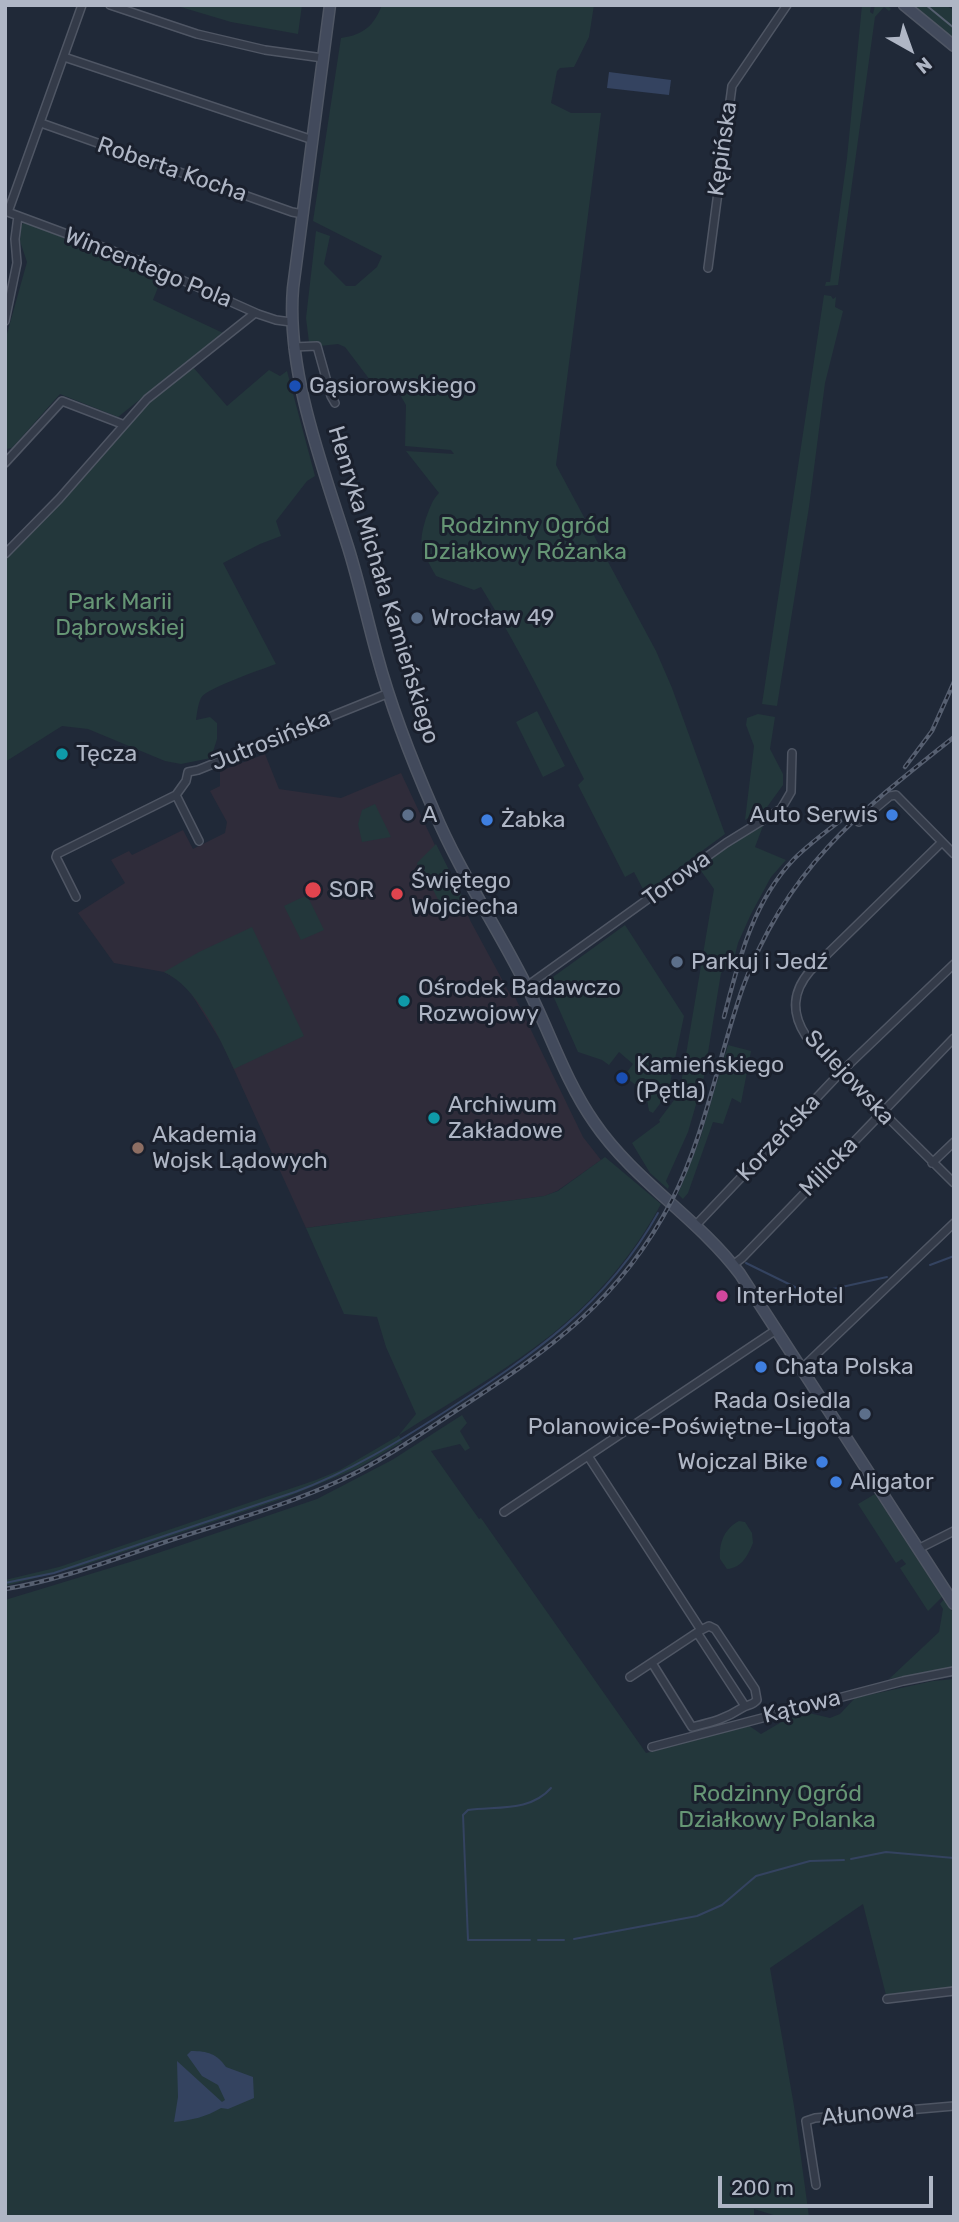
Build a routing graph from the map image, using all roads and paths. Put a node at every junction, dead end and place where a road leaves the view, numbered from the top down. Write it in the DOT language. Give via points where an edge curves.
graph roads {
  1 [pos="82,5"];
  2 [pos="110,5"];
  3 [pos="330,5"];
  4 [pos="787,5"];
  5 [pos="904,5"];
  6 [pos="954,46"];
  7 [pos="64,57"];
  8 [pos="323,58"];
  9 [pos="41,123"];
  10 [pos="313,140"];
  11 [pos="7,211"];
  12 [pos="303,214"];
  13 [pos="18,216"];
  14 [pos="708,268"];
  15 [pos="255,313"];
  16 [pos="5,321"];
  17 [pos="291,322"];
  18 [pos="293,347"];
  19 [pos="335,403"];
  20 [pos="122,424"];
  21 [pos="7,459"];
  22 [pos="5,554"];
  23 [pos="389,693"];
  24 [pos="792,753"];
  25 [pos="176,795"];
  26 [pos="859,822"];
  27 [pos="199,841"];
  28 [pos="942,842"];
  29 [pos="954,854"];
  30 [pos="76,897"];
  31 [pos="954,964"];
  32 [pos="527,986"];
  33 [pos="954,1038"];
  34 [pos="841,1072"];
  35 [pos="881,1113"];
  36 [pos="954,1142"];
  37 [pos="932,1163"];
  38 [pos="954,1183"];
  39 [pos="954,1223"];
  40 [pos="696,1225"];
  41 [pos="733,1265"];
  42 [pos="776,1330"];
  43 [pos="801,1369"];
  44 [pos="588,1456"];
  45 [pos="504,1512"];
  46 [pos="954,1531"];
  47 [pos="918,1549"];
  48 [pos="954,1604"];
  49 [pos="699,1632"];
  50 [pos="652,1663"];
  51 [pos="954,1671"];
  52 [pos="630,1677"];
  53 [pos="745,1706"];
  54 [pos="652,1747"];
  55 [pos="954,1991"];
  56 [pos="887,2000"];
  57 [pos="954,2106"];
  58 [pos="816,2185"];
  1 -- 7 [label="street"];
  2 -- 8 [label="street" via="197,34"];
  3 -- 8 [label="street, Henryka Michała Kamieńskiego"];
  4 -- 14 [label="street, Kępińska" via="732,86"];
  5 -- 6 [label="street"];
  7 -- 9 [label="street"];
  7 -- 10 [label="street"];
  8 -- 10 [label="street, Henryka Michała Kamieńskiego"];
  9 -- 11 [label="street"];
  9 -- 12 [label="street, Roberta Kocha"];
  10 -- 12 [label="street, Henryka Michała Kamieńskiego"];
  11 -- 13 [label="street, Wincentego Pola"];
  12 -- 17 [label="street, Henryka Michała Kamieńskiego"];
  13 -- 15 [label="street, Wincentego Pola" via="137,260"];
  13 -- 16 [label="street" via="17,263"];
  15 -- 17 [label="street, Wincentego Pola"];
  15 -- 20 [label="street" via="156,390"];
  17 -- 18 [label="street, Henryka Michała Kamieńskiego"];
  18 -- 19 [label="street" via="317,346"];
  18 -- 23 [label="street, Henryka Michała Kamieńskiego"];
  20 -- 21 [label="street" via="62,401"];
  20 -- 22 [label="street"];
  23 -- 25 [label="street, Jutrosińska" via="188,772"];
  23 -- 32 [label="street, Henryka Michała Kamieńskiego" via="447,842"];
  24 -- 32 [label="street, Torowa" via="791,792 781,808"];
  25 -- 27 [label="street"];
  25 -- 30 [label="street, Jutrosińska" via="57,854"];
  26 -- 28 [label="street" via="896,795"];
  28 -- 29 [label="street"];
  28 -- 34 [label="street, Sulejowska" via="810,971 798,989 795,1014 801,1029"];
  31 -- 34 [label="street, Korzeńska"];
  32 -- 40 [label="street, Henryka Michała Kamieńskiego" via="559,1062 595,1125 630,1166"];
  33 -- 35 [label="street, Milicka"];
  34 -- 35 [label="street, Sulejowska"];
  34 -- 40 [label="street, Korzeńska"];
  35 -- 37 [label="street, Sulejowska"];
  35 -- 41 [label="street, Milicka"];
  36 -- 37 [label="street"];
  37 -- 38 [label="street, Sulejowska"];
  39 -- 43 [label="street"];
  40 -- 41 [label="street, Henryka Michała Kamieńskiego"];
  41 -- 42 [label="street, Henryka Michała Kamieńskiego"];
  42 -- 43 [label="street, Henryka Michała Kamieńskiego"];
  42 -- 44 [label="street"];
  43 -- 47 [label="street, Henryka Michała Kamieńskiego"];
  44 -- 45 [label="street"];
  44 -- 49 [label="street"];
  46 -- 47 [label="street"];
  47 -- 48 [label="street, Henryka Michała Kamieńskiego"];
  49 -- 50 [label="street"];
  49 -- 53 [label="street"];
  49 -- 53 [label="street" via="709,1626 715,1629 755,1689 757,1700"];
  50 -- 52 [label="street"];
  50 -- 53 [label="street" via="692,1727 730,1717"];
  51 -- 54 [label="street, Kątowa"];
  55 -- 56 [label="street"];
  57 -- 58 [label="street, Ałunowa" via="806,2121"];
}
